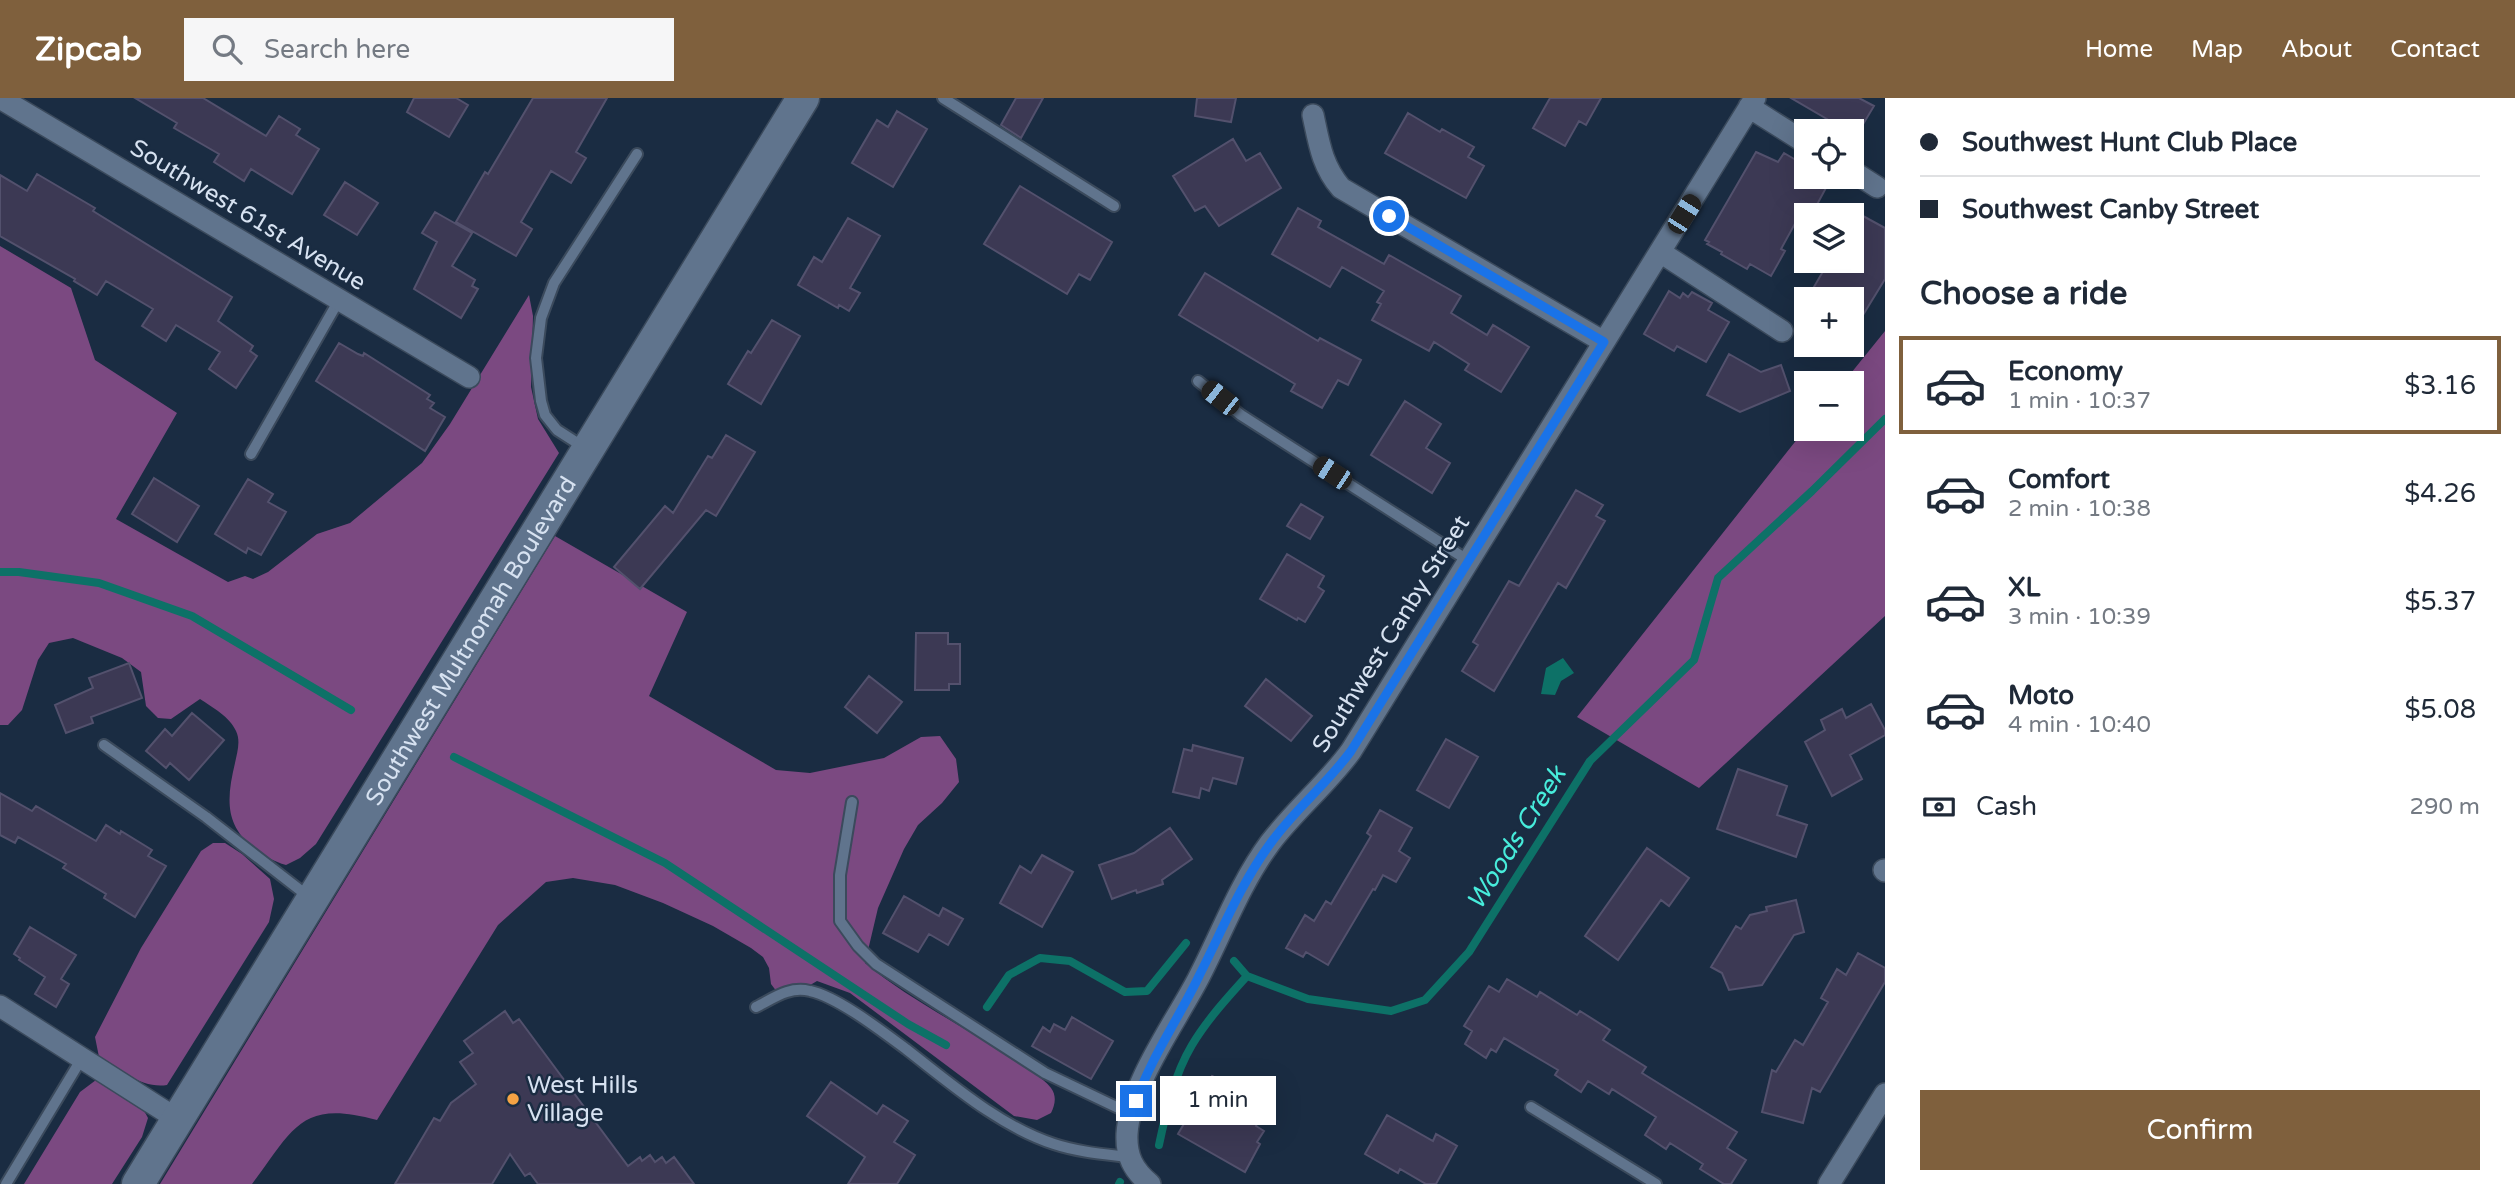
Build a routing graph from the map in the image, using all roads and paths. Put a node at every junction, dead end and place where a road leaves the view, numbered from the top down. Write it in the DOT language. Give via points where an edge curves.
graph roads {
  1 [pos="0,98"];
  2 [pos="803,98"];
  3 [pos="943,98"];
  4 [pos="1752,103"];
  5 [pos="1313,115"];
  6 [pos="1794,134"];
  7 [pos="637,154"];
  8 [pos="1864,179"];
  9 [pos="1877,187"];
  10 [pos="1114,206"];
  11 [pos="1660,252"];
  12 [pos="339,300"];
  13 [pos="1782,331"];
  14 [pos="1604,342"];
  15 [pos="469,377"];
  16 [pos="1199,381"];
  17 [pos="587,450"];
  18 [pos="251,454"];
  19 [pos="1469,561"];
  20 [pos="104,745"];
  21 [pos="852,802"];
  22 [pos="312,898"];
  23 [pos="0,1006"];
  24 [pos="756,1007"];
  25 [pos="82,1058"];
  26 [pos="1885,1094"];
  27 [pos="1531,1107"];
  28 [pos="1131,1114"];
  29 [pos="177,1119"];
  30 [pos="1128,1157"];
  31 [pos="6,1184"];
  32 [pos="138,1184"];
  33 [pos="1150,1184"];
  34 [pos="1657,1184"];
  35 [pos="1829,1184"];
  1 -- 12 [label="street, Southwest 61st Avenue"];
  2 -- 17 [label="main road, Southwest Multnomah Boulevard"];
  3 -- 10 [label="lane"];
  4 -- 6 [label="street, Southwest Canby Street"];
  4 -- 11 [label="street, Southwest Canby Street"];
  5 -- 14 [label="street" via="1322,158 1341,188"];
  7 -- 17 [label="lane" via="554,283 541,318 536,358 545,415 557,430"];
  8 -- 9 [label="street"];
  11 -- 13 [label="street"];
  11 -- 14 [label="street, Southwest Canby Street"];
  12 -- 15 [label="street, Southwest 61st Avenue"];
  12 -- 18 [label="lane"];
  14 -- 19 [label="street, Southwest Canby Street"];
  16 -- 19 [label="lane" via="1241,415"];
  17 -- 22 [label="main road, Southwest Multnomah Boulevard"];
  19 -- 28 [label="street, Southwest Canby Street" via="1351,751 1255,865 1156,1055"];
  20 -- 22 [label="lane"];
  21 -- 28 [label="lane" via="840,875 840,921 858,946 876,964 1045,1073"];
  22 -- 29 [label="main road, Southwest Multnomah Boulevard"];
  23 -- 25 [label="street"];
  24 -- 30 [label="lane" via="784,992 813,991 869,1021 981,1106 1036,1137 1079,1151"];
  25 -- 29 [label="street"];
  25 -- 31 [label="lane"];
  26 -- 35 [label="street"];
  27 -- 34 [label="lane"];
  28 -- 30 [label="street, Southwest Canby Street"];
  29 -- 32 [label="main road, Southwest Multnomah Boulevard"];
  30 -- 33 [label="street"];
}
